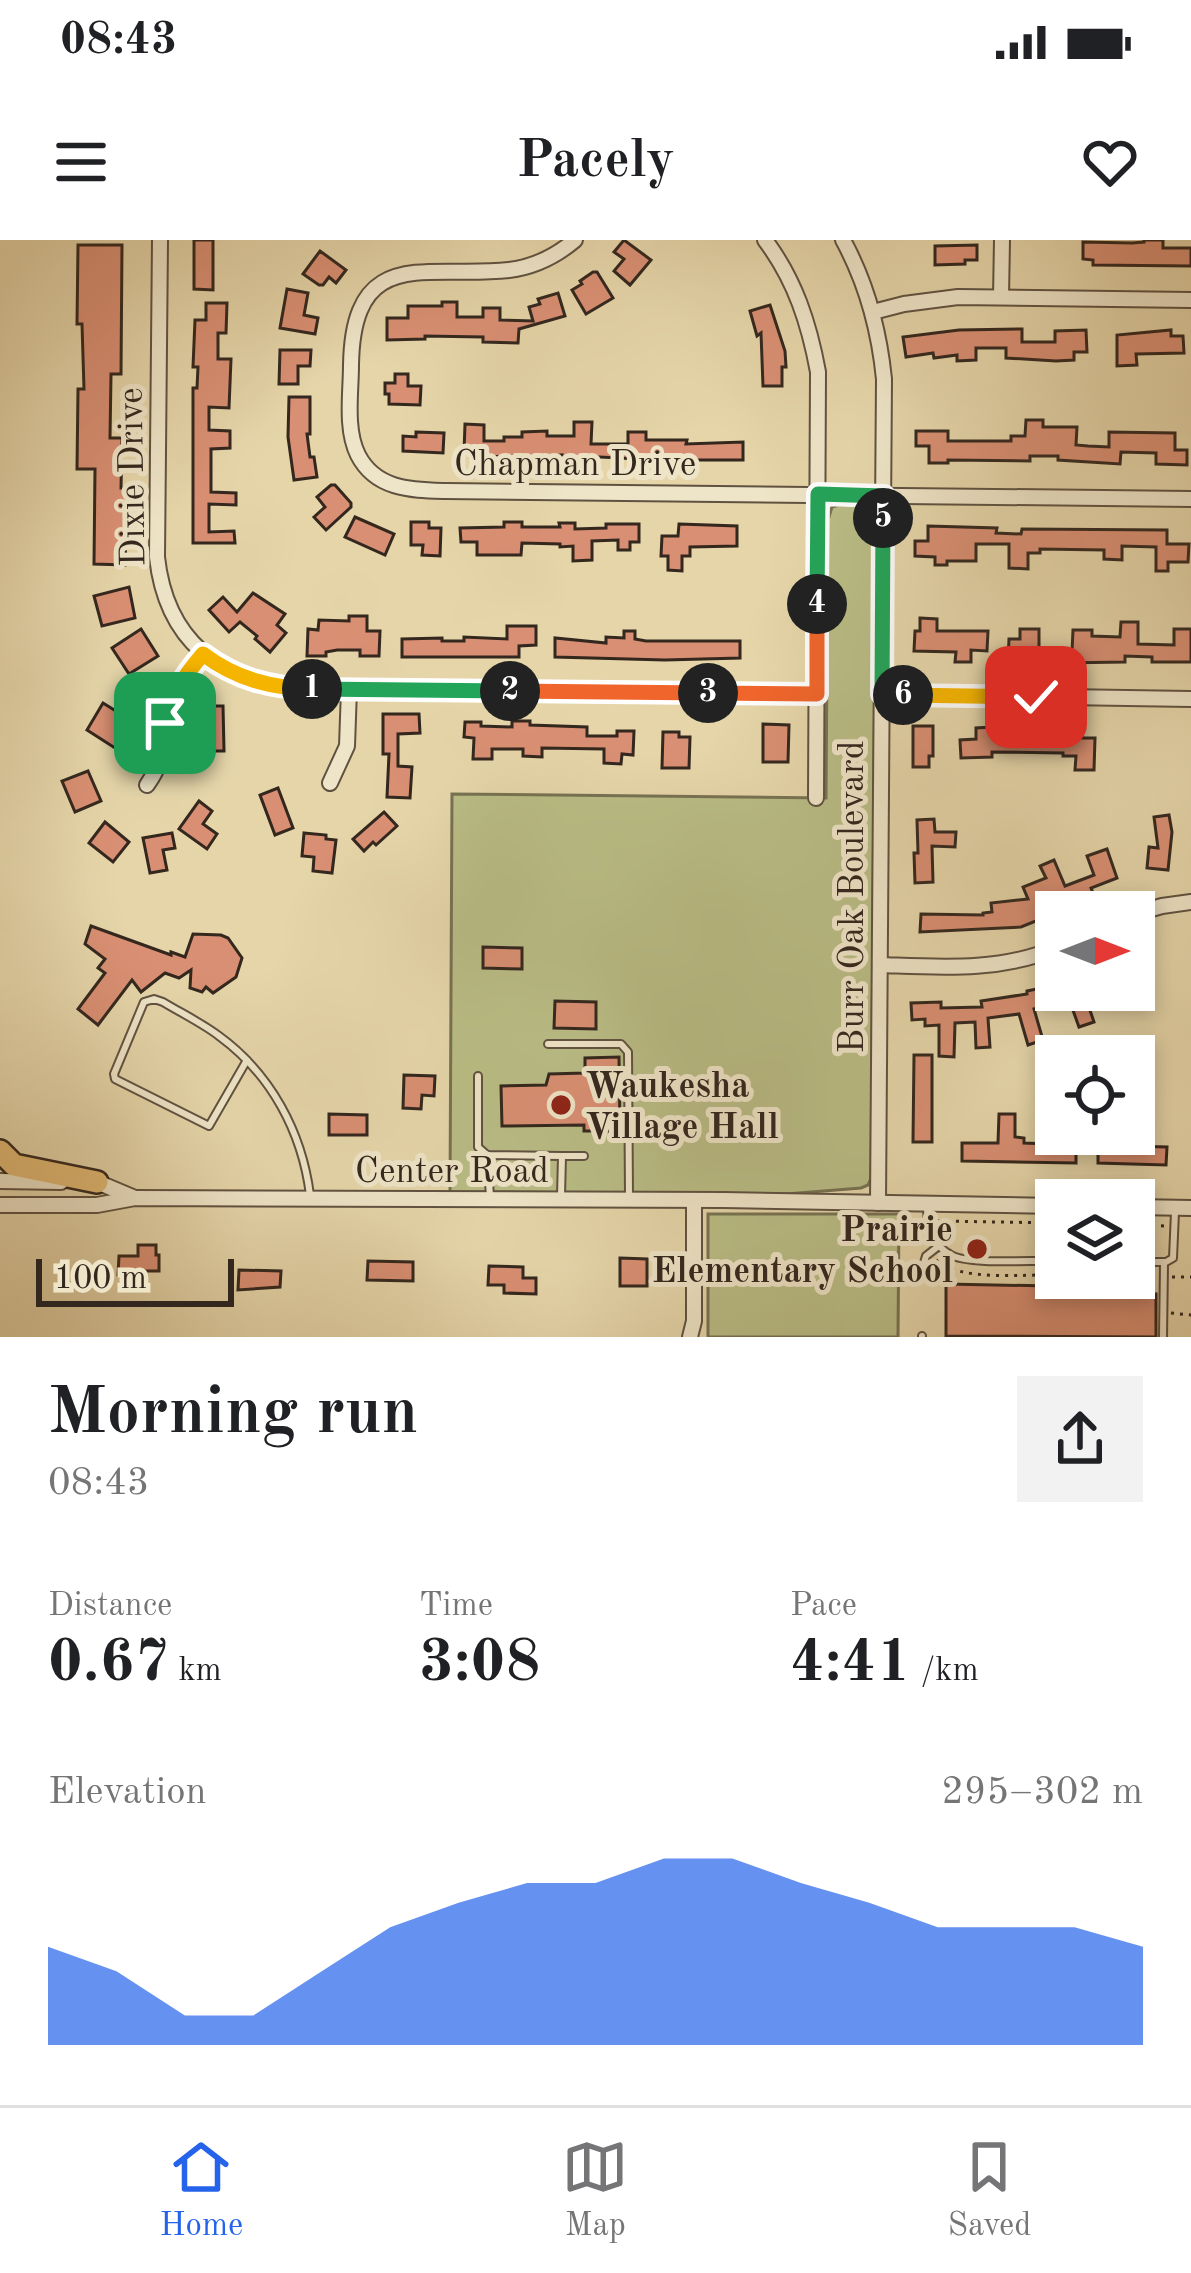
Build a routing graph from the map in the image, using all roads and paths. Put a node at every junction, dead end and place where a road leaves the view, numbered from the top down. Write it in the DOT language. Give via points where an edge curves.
graph roads {
  1 [pos="160,240"];
  2 [pos="575,240"];
  3 [pos="765,240"];
  4 [pos="843,240"];
  5 [pos="1002,240"];
  6 [pos="1001,297"];
  7 [pos="1191,300"];
  8 [pos="873,312"];
  9 [pos="818,494"];
  10 [pos="884,496"];
  11 [pos="1191,500"];
  12 [pos="203,654"];
  13 [pos="349,689"];
  14 [pos="817,694"];
  15 [pos="882,694"];
  16 [pos="1191,699"];
  17 [pos="331,783"];
  18 [pos="147,785"];
  19 [pos="816,798"];
  20 [pos="1191,902"];
  21 [pos="1155,908"];
  22 [pos="1035,956"];
  23 [pos="880,965"];
  24 [pos="548,1044"];
  25 [pos="247,1060"];
  26 [pos="478,1076"];
  27 [pos="0,1151"];
  28 [pos="487,1155"];
  29 [pos="562,1156"];
  30 [pos="584,1156"];
  31 [pos="0,1181"];
  32 [pos="97,1182"];
  33 [pos="135,1198"];
  34 [pos="311,1198"];
  35 [pos="490,1199"];
  36 [pos="560,1199"];
  37 [pos="629,1200"];
  38 [pos="694,1200"];
  39 [pos="878,1203"];
  40 [pos="927,1203"];
  41 [pos="0,1204"];
  42 [pos="1035,1206"];
  43 [pos="1183,1208"];
  44 [pos="902,1221"];
  45 [pos="927,1221"];
  46 [pos="1035,1223"];
  47 [pos="1155,1226"];
  48 [pos="1175,1226"];
  49 [pos="940,1245"];
  50 [pos="1035,1260"];
  51 [pos="1155,1262"];
  52 [pos="1164,1262"];
  53 [pos="922,1266"];
  54 [pos="1163,1313"];
  55 [pos="1191,1315"];
  56 [pos="690,1337"];
  57 [pos="1163,1337"];
  1 -- 12 [label="street, Dixie Drive" via="159,577 170,611"];
  2 -- 9 [label="street, Chapman Drive" via="514,269 400,275 363,302 352,334 350,414 367,469 403,489"];
  3 -- 9 [label="street, Burr Oak Boulevard" via="812,339"];
  4 -- 8 [label="street, Burr Oak Boulevard"];
  5 -- 6 [label="street"];
  6 -- 7 [label="street"];
  6 -- 8 [label="street"];
  8 -- 10 [label="street, Burr Oak Boulevard" via="884,379"];
  9 -- 10 [label="street, Chapman Drive"];
  9 -- 14 [label="street, Burr Oak Boulevard"];
  10 -- 11 [label="street, Chapman Drive"];
  10 -- 15 [label="street, Burr Oak Boulevard"];
  12 -- 13 [label="street, Dixie Drive" via="273,687"];
  12 -- 18 [label="street" via="170,702 162,759"];
  13 -- 14 [label="street, Dixie Drive"];
  13 -- 17 [label="street" via="346,746"];
  14 -- 19 [label="street, Burr Oak Boulevard"];
  15 -- 16 [label="street"];
  15 -- 23 [label="street, Burr Oak Boulevard"];
  20 -- 21 [label="street"];
  22 -- 23 [label="street" via="998,965"];
  23 -- 39 [label="street, Burr Oak Boulevard"];
  24 -- 37 [label="lane" via="621,1044 628,1052"];
  25 -- 25 [label="lane" via="154,999 144,1002 114,1074 209,1126"];
  25 -- 34 [label="lane" via="296,1134"];
  26 -- 28 [label="lane" via="478,1148"];
  27 -- 32 [label="main road" via="14,1166"];
  28 -- 29 [label="lane"];
  28 -- 35 [label="lane"];
  29 -- 30 [label="lane"];
  29 -- 36 [label="lane"];
  31 -- 32 [label="street, Center Road"];
  32 -- 33 [label="street, Center Road"];
  33 -- 34 [label="street, Center Road"];
  33 -- 41 [label="street, Center Road"];
  34 -- 35 [label="street, Center Road"];
  35 -- 36 [label="street, Center Road"];
  36 -- 37 [label="street, Center Road"];
  37 -- 38 [label="street, Center Road"];
  38 -- 39 [label="street, Center Road"];
  38 -- 56 [label="street"];
  39 -- 40 [label="street, Center Road"];
  40 -- 42 [label="street, Center Road"];
  40 -- 45 [label="lane"];
  43 -- 48 [label="lane"];
  44 -- 45 [label="path"];
  45 -- 46 [label="path"];
  45 -- 49 [label="lane"];
  47 -- 48 [label="path"];
  48 -- 52 [label="lane" via="1173,1258"];
  49 -- 50 [label="lane" via="959,1258"];
  49 -- 53 [label="lane"];
  51 -- 52 [label="lane"];
  52 -- 54 [label="lane"];
  54 -- 55 [label="path"];
  54 -- 57 [label="lane"];
}
